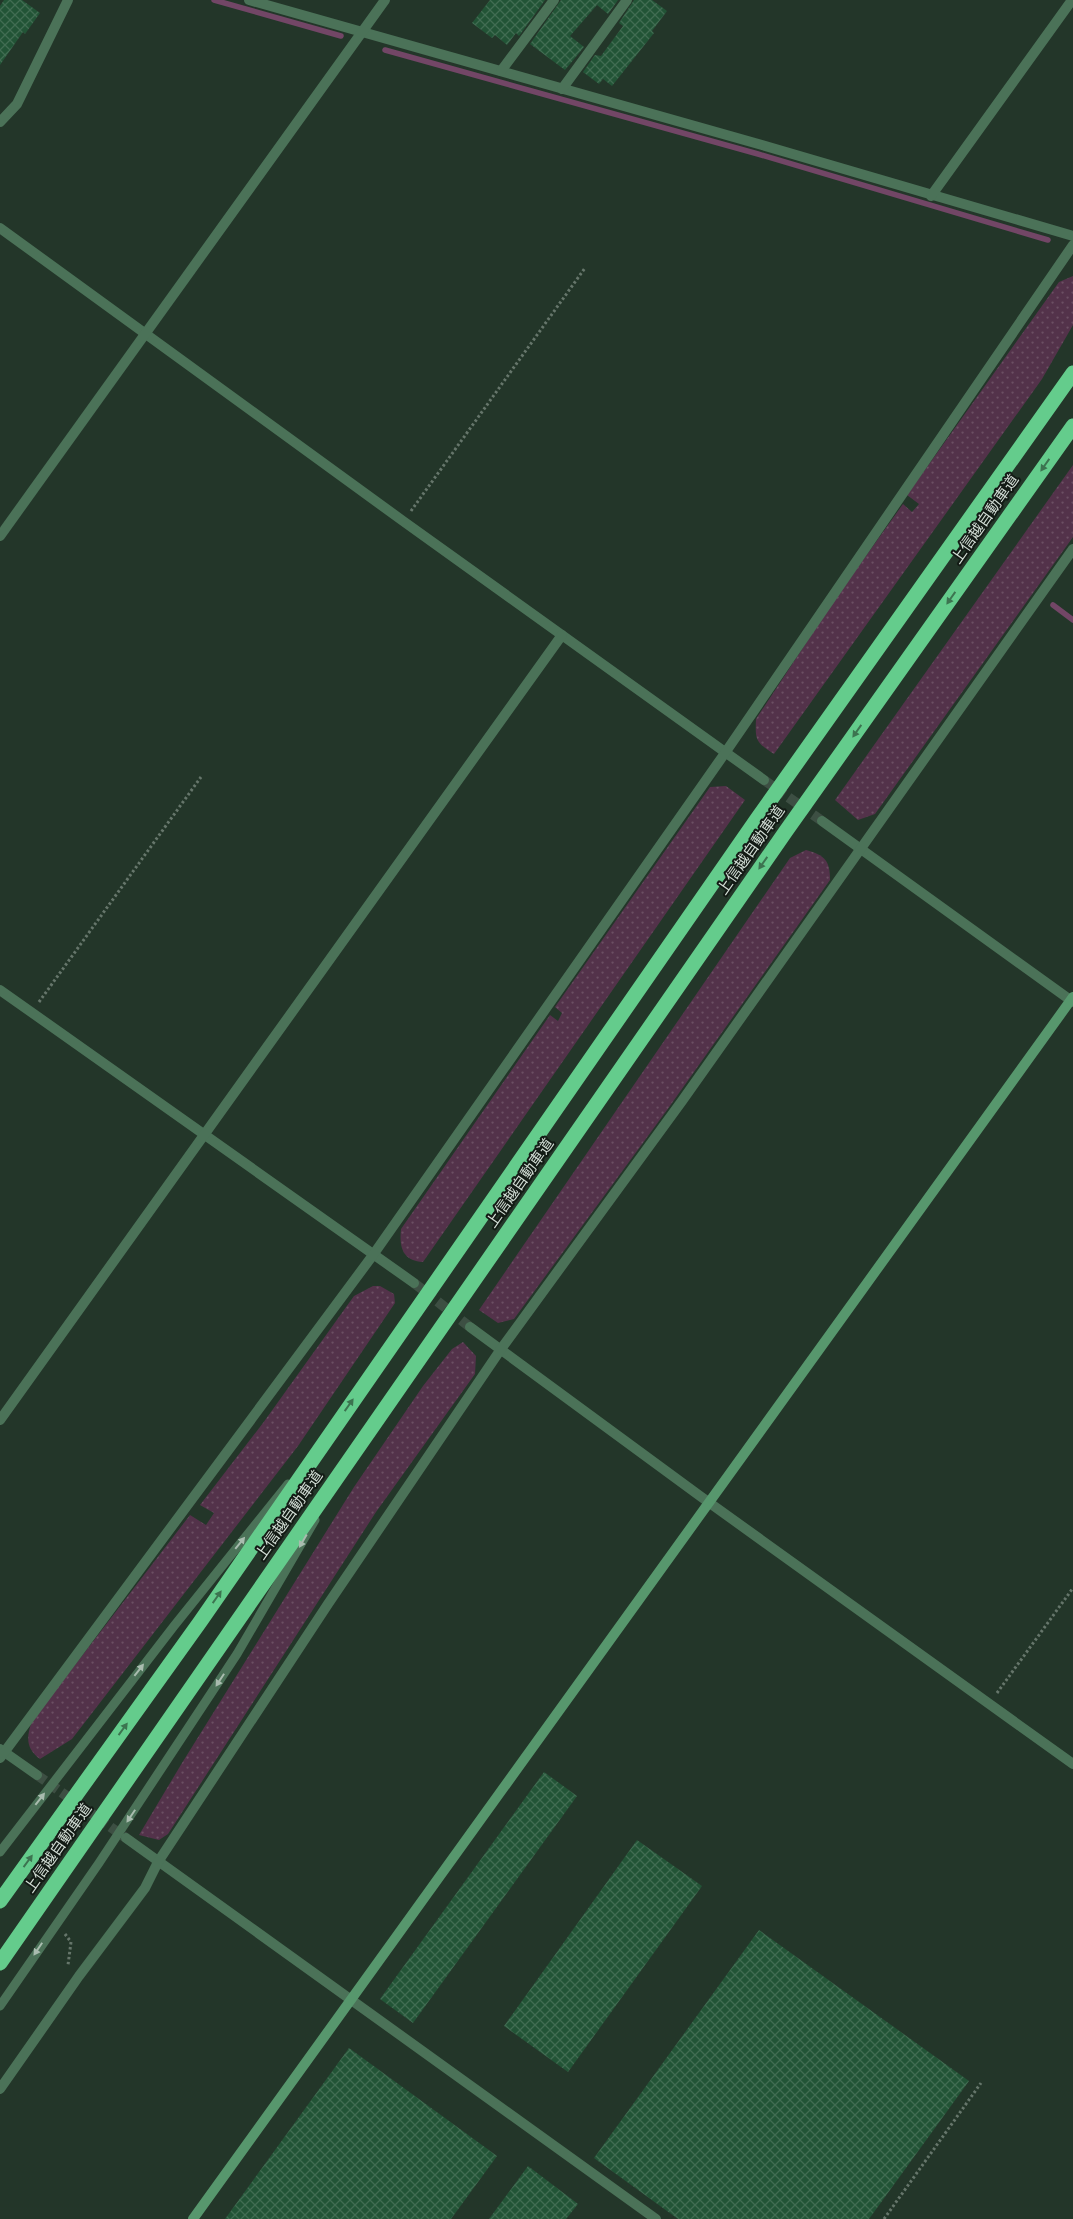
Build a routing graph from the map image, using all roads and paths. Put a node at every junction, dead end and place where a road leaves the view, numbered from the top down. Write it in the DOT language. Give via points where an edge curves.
graph roads {
  1 [pos="68,0"];
  2 [pos="249,0"];
  3 [pos="385,0"];
  4 [pos="554,0"];
  5 [pos="627,0"];
  6 [pos="1070,2"];
  7 [pos="363,33"];
  8 [pos="501,71"];
  9 [pos="562,89"];
  10 [pos="0,122"];
  11 [pos="931,196"];
  12 [pos="0,228"];
  13 [pos="1073,236"];
  14 [pos="1073,245"];
  15 [pos="585,268"];
  16 [pos="146,334"];
  17 [pos="1073,373"];
  18 [pos="1073,426"];
  19 [pos="403,521"];
  20 [pos="0,536"];
  21 [pos="1073,549"];
  22 [pos="562,635"];
  23 [pos="725,753"];
  24 [pos="201,777"];
  25 [pos="764,780"];
  26 [pos="822,821"];
  27 [pos="860,850"];
  28 [pos="0,990"];
  29 [pos="1072,1000"];
  30 [pos="31,1012"];
  31 [pos="204,1135"];
  32 [pos="373,1255"];
  33 [pos="414,1283"];
  34 [pos="470,1327"];
  35 [pos="501,1350"];
  36 [pos="0,1420"];
  37 [pos="338,1422"];
  38 [pos="363,1438"];
  39 [pos="709,1503"];
  40 [pos="1073,1588"];
  41 [pos="989,1704"];
  42 [pos="1,1753"];
  43 [pos="1073,1764"];
  44 [pos="37,1775"];
  45 [pos="126,1838"];
  46 [pos="0,1852"];
  47 [pos="158,1862"];
  48 [pos="0,1901"];
  49 [pos="62,1929"];
  50 [pos="0,1963"];
  51 [pos="79,1976"];
  52 [pos="351,1998"];
  53 [pos="0,2006"];
  54 [pos="981,2083"];
  55 [pos="0,2089"];
  56 [pos="193,2219"];
  57 [pos="656,2219"];
  58 [pos="884,2219"];
  1 -- 10 [label="street" via="17,104"];
  2 -- 7 [label="street"];
  3 -- 7 [label="street"];
  4 -- 8 [label="street"];
  5 -- 9 [label="street"];
  6 -- 11 [label="street"];
  7 -- 8 [label="street"];
  7 -- 16 [label="street"];
  8 -- 9 [label="street"];
  9 -- 11 [label="street" via="762,144"];
  11 -- 13 [label="street"];
  12 -- 16 [label="street"];
  14 -- 23 [label="street"];
  15 -- 19 [label="path"];
  16 -- 19 [label="street"];
  16 -- 20 [label="street"];
  37 -- 17 [label="highway, 上信越自動車道, one-way"];
  18 -- 38 [label="highway, 上信越自動車道, one-way"];
  19 -- 22 [label="street"];
  21 -- 27 [label="street"];
  22 -- 23 [label="street"];
  22 -- 31 [label="street"];
  23 -- 25 [label="street"];
  23 -- 32 [label="street"];
  24 -- 30 [label="path"];
  26 -- 27 [label="street"];
  27 -- 29 [label="street"];
  27 -- 35 [label="street"];
  28 -- 30 [label="street"];
  29 -- 39 [label="street"];
  30 -- 31 [label="street"];
  31 -- 32 [label="street"];
  31 -- 36 [label="street"];
  32 -- 33 [label="street"];
  32 -- 42 [label="street"];
  34 -- 35 [label="street"];
  35 -- 39 [label="street"];
  35 -- 47 [label="street"];
  46 -- 37 [label="lane, one-way" via="174,1626"];
  48 -- 37 [label="highway, 上信越自動車道, one-way"];
  38 -- 50 [label="highway, 上信越自動車道"];
  38 -- 53 [label="lane, one-way" via="237,1654 130,1818"];
  39 -- 41 [label="street"];
  39 -- 52 [label="street"];
  40 -- 41 [label="path"];
  41 -- 43 [label="street"];
  42 -- 44 [label="street"];
  45 -- 47 [label="street"];
  47 -- 51 [label="street" via="145,1888"];
  47 -- 52 [label="street"];
  49 -- 51 [label="path" via="71,1942 68,1965"];
  51 -- 55 [label="street"];
  52 -- 56 [label="street"];
  52 -- 57 [label="street"];
  54 -- 58 [label="path"];
}
